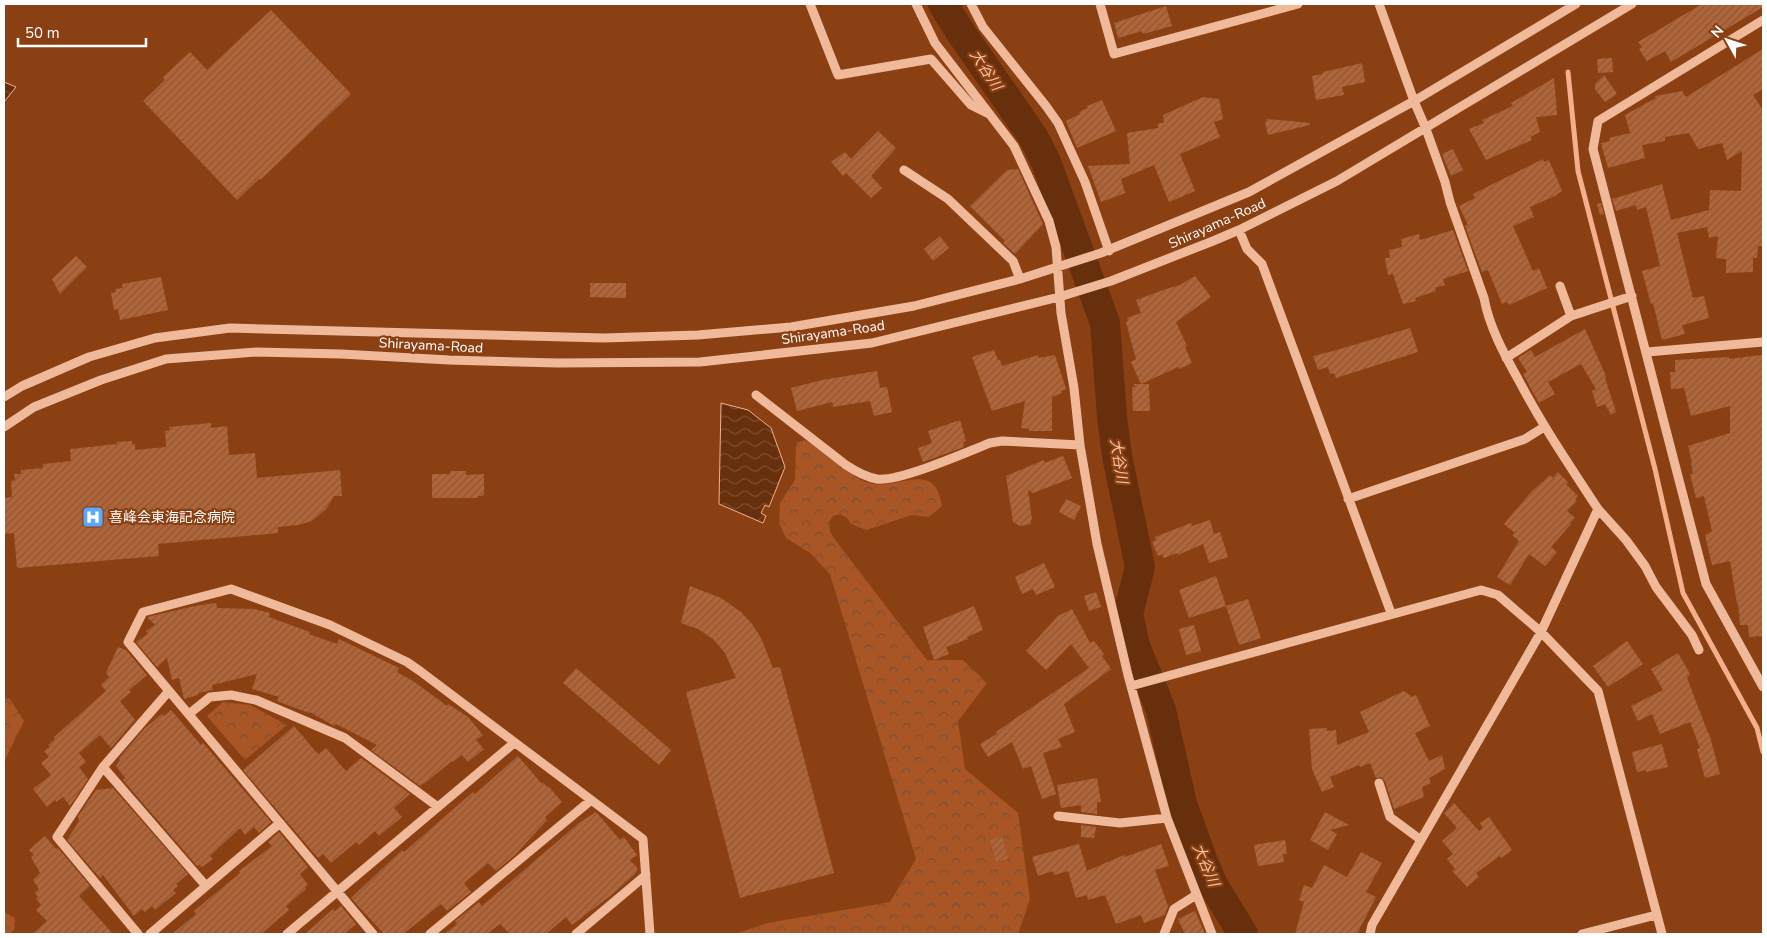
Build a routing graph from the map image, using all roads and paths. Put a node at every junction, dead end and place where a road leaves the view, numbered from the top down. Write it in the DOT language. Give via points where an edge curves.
graph roads {
  1 [pos="810,4"];
  2 [pos="916,4"];
  3 [pos="971,4"];
  4 [pos="1100,4"];
  5 [pos="1298,4"];
  6 [pos="1379,4"];
  7 [pos="1576,4"];
  8 [pos="1632,4"];
  9 [pos="1763,20"];
  10 [pos="1414,101"];
  11 [pos="991,116"];
  12 [pos="1426,129"];
  13 [pos="904,170"];
  14 [pos="1239,230"];
  15 [pos="1105,252"];
  16 [pos="1061,266"];
  17 [pos="1020,279"];
  18 [pos="1560,286"];
  19 [pos="1063,296"];
  20 [pos="1632,296"];
  21 [pos="1571,316"];
  22 [pos="1763,342"];
  23 [pos="1647,352"];
  24 [pos="1506,358"];
  25 [pos="756,395"];
  26 [pos="4,397"];
  27 [pos="1544,426"];
  28 [pos="4,427"];
  29 [pos="1080,445"];
  30 [pos="1348,499"];
  31 [pos="1598,509"];
  32 [pos="1391,613"];
  33 [pos="1541,632"];
  34 [pos="1699,650"];
  35 [pos="1135,685"];
  36 [pos="1763,687"];
  37 [pos="169,691"];
  38 [pos="189,714"];
  39 [pos="514,743"];
  40 [pos="103,767"];
  41 [pos="1379,783"];
  42 [pos="590,801"];
  43 [pos="438,807"];
  44 [pos="1058,816"];
  45 [pos="1167,818"];
  46 [pos="280,823"];
  47 [pos="1421,840"];
  48 [pos="646,875"];
  49 [pos="206,886"];
  50 [pos="337,893"];
  51 [pos="1196,895"];
  52 [pos="1656,915"];
  53 [pos="138,934"];
  54 [pos="150,934"];
  55 [pos="287,934"];
  56 [pos="373,934"];
  57 [pos="430,934"];
  58 [pos="576,934"];
  59 [pos="650,934"];
  60 [pos="1164,934"];
  61 [pos="1212,934"];
  62 [pos="1370,934"];
  63 [pos="1582,934"];
  64 [pos="1662,934"];
  1 -- 11 [label="street" via="838,75 931,59 971,105"];
  2 -- 11 [label="street" via="935,43"];
  3 -- 15 [label="street" via="983,27 1058,123 1085,182"];
  4 -- 5 [label="street" via="1114,54"];
  6 -- 10 [label="street"];
  7 -- 10 [label="street, Shirayama-Road"];
  8 -- 12 [label="street, Shirayama-Road"];
  9 -- 20 [label="street" via="1598,121 1593,149"];
  10 -- 12 [label="street"];
  10 -- 15 [label="street, Shirayama-Road" via="1249,192"];
  11 -- 16 [label="street" via="1014,146 1049,221"];
  12 -- 14 [label="street, Shirayama-Road" via="1336,182"];
  12 -- 24 [label="street" via="1486,309"];
  13 -- 17 [label="street" via="948,198 1013,261"];
  14 -- 19 [label="street, Shirayama-Road"];
  14 -- 30 [label="street" via="1247,249 1262,264"];
  15 -- 16 [label="street, Shirayama-Road"];
  16 -- 17 [label="street, Shirayama-Road"];
  16 -- 19 [label="street"];
  17 -- 26 [label="street, Shirayama-Road" via="853,318 791,327 698,334 604,338 260,328 206,330 155,338 89,358"];
  18 -- 21 [label="street"];
  19 -- 28 [label="street, Shirayama-Road" via="872,343 700,362 558,363 257,352 166,359 34,407"];
  19 -- 29 [label="street"];
  20 -- 21 [label="street"];
  20 -- 23 [label="street"];
  21 -- 24 [label="street"];
  22 -- 23 [label="street"];
  23 -- 36 [label="street" via="1706,584"];
  24 -- 27 [label="street"];
  25 -- 29 [label="street" via="846,465 878,479 902,476 990,443"];
  27 -- 30 [label="street" via="1525,439"];
  27 -- 31 [label="street"];
  29 -- 35 [label="street" via="1097,544"];
  30 -- 32 [label="street"];
  31 -- 33 [label="street"];
  31 -- 34 [label="street" via="1645,566"];
  32 -- 33 [label="street" via="1480,590 1498,594"];
  32 -- 35 [label="street"];
  33 -- 47 [label="street"];
  33 -- 52 [label="street" via="1598,691"];
  35 -- 45 [label="street"];
  37 -- 38 [label="street"];
  37 -- 39 [label="street" via="128,642 143,612 231,589 330,625 407,662"];
  37 -- 40 [label="street"];
  38 -- 43 [label="street" via="210,697 231,695 256,700 345,738"];
  38 -- 46 [label="street"];
  39 -- 42 [label="street"];
  39 -- 43 [label="street"];
  40 -- 49 [label="street"];
  40 -- 53 [label="street" via="57,837"];
  41 -- 47 [label="street" via="1390,817"];
  42 -- 48 [label="street" via="642,839"];
  42 -- 57 [label="street"];
  43 -- 50 [label="street"];
  44 -- 45 [label="street" via="1120,822"];
  45 -- 51 [label="street"];
  46 -- 49 [label="street"];
  46 -- 50 [label="street"];
  47 -- 62 [label="street" via="1372,925"];
  48 -- 58 [label="street"];
  48 -- 59 [label="street"];
  49 -- 54 [label="street"];
  50 -- 55 [label="street"];
  50 -- 56 [label="street"];
  51 -- 60 [label="street" via="1174,909"];
  51 -- 61 [label="street"];
  52 -- 63 [label="street"];
  52 -- 64 [label="street"];
}
